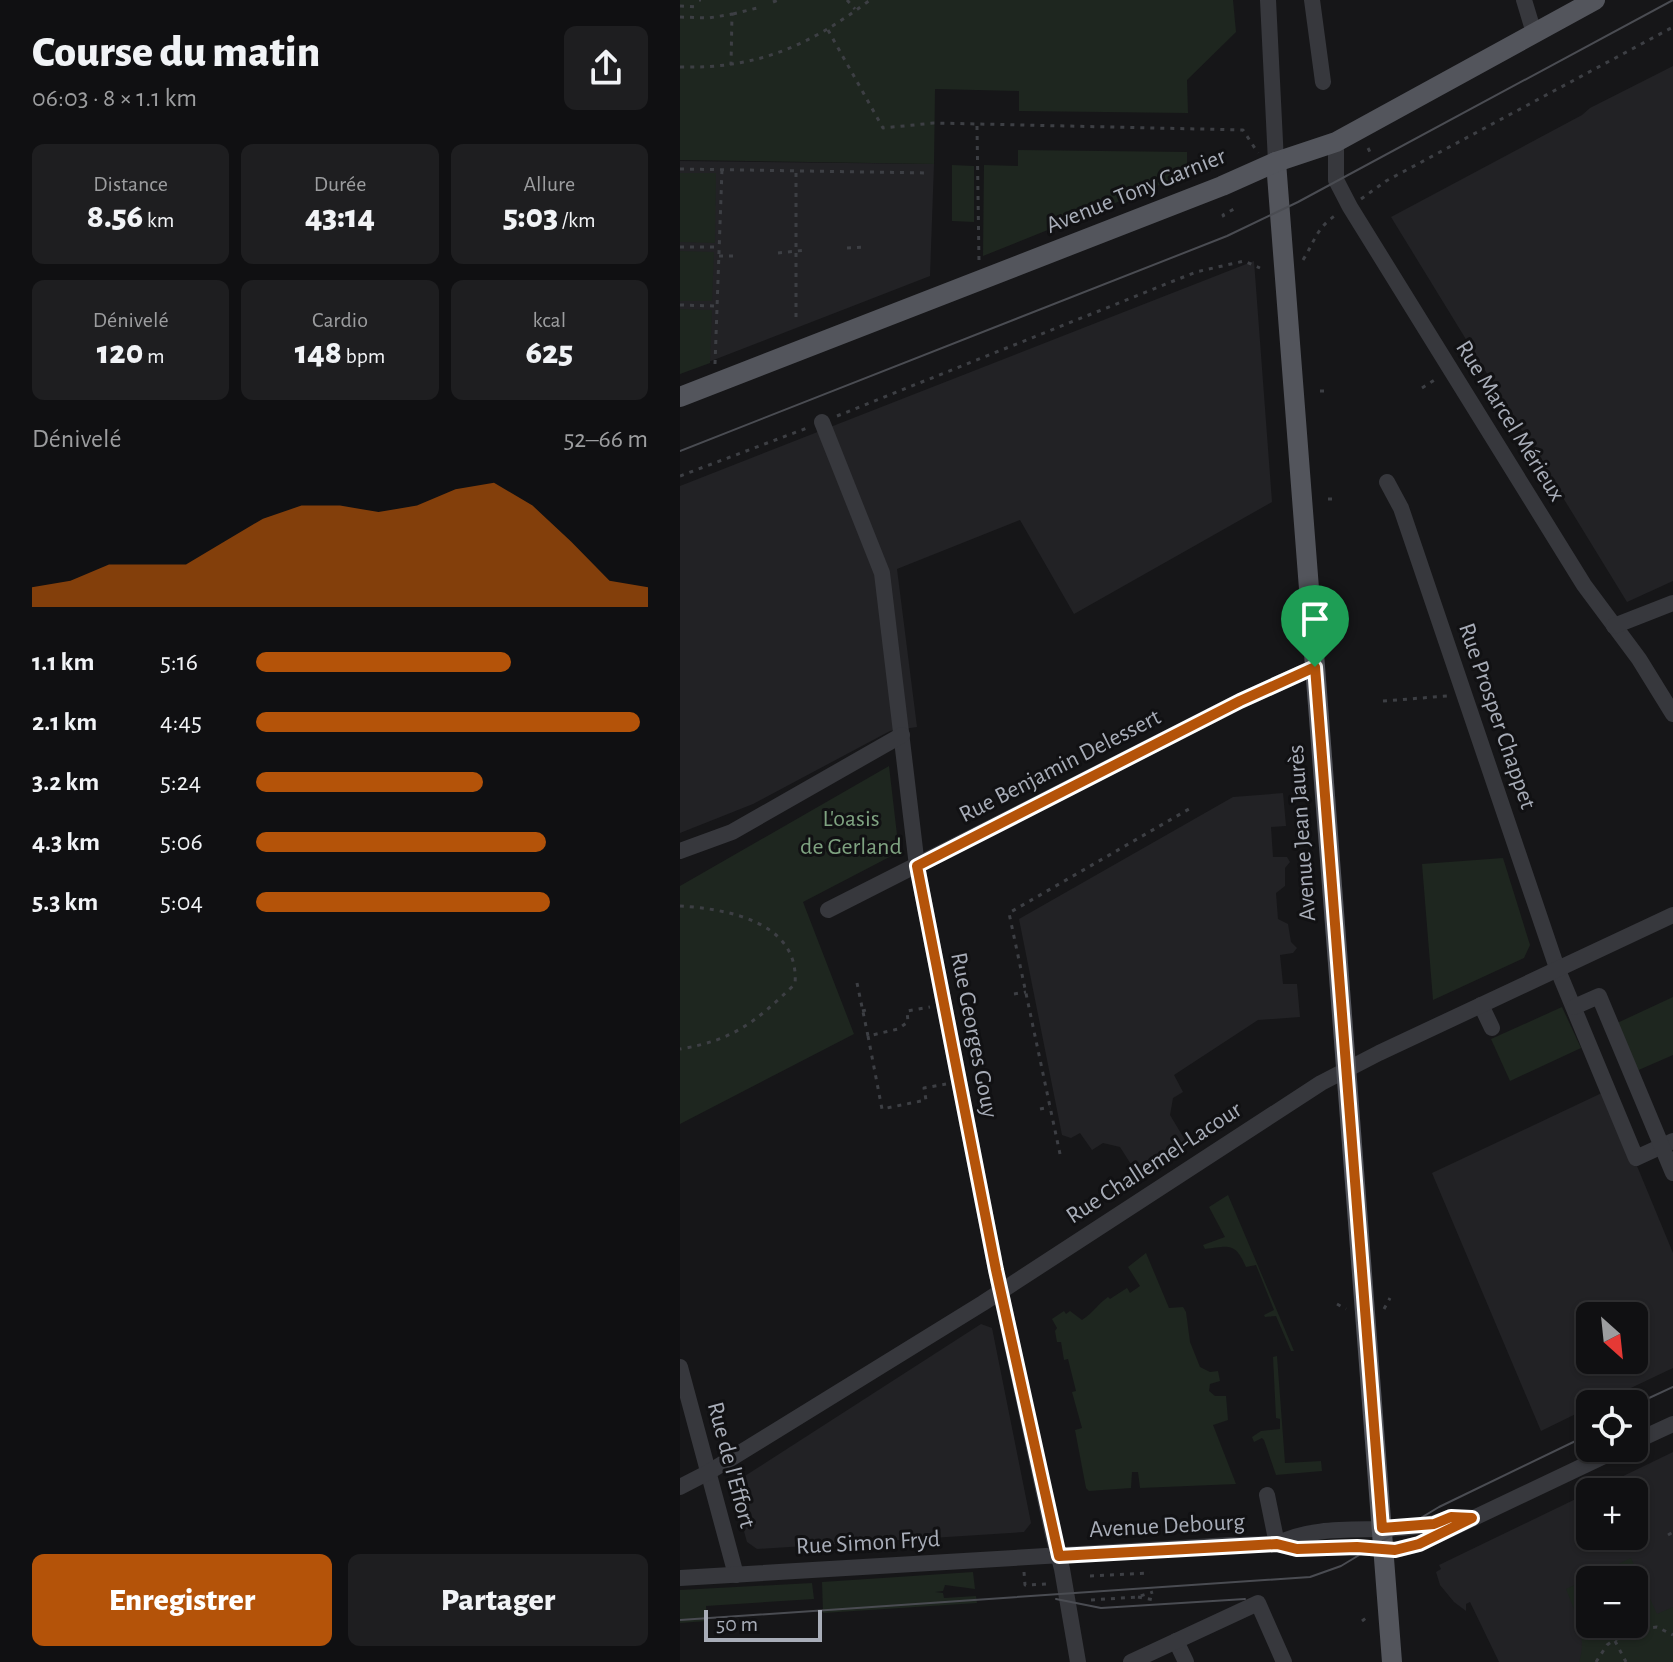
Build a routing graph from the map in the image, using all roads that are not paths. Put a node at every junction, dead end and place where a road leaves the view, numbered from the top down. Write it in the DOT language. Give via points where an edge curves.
graph roads {
  1 [pos="1268,0"];
  2 [pos="1312,0"];
  3 [pos="1524,0"];
  4 [pos="1595,0"];
  5 [pos="1534,33"];
  6 [pos="1323,82"];
  7 [pos="1336,142"];
  8 [pos="1267,158"];
  9 [pos="680,397"];
  10 [pos="822,422"];
  11 [pos="1387,482"];
  12 [pos="1673,594"];
  13 [pos="1673,603"];
  14 [pos="1651,609"];
  15 [pos="1614,626"];
  16 [pos="1315,667"];
  17 [pos="1673,714"];
  18 [pos="902,735"];
  19 [pos="680,851"];
  20 [pos="917,866"];
  21 [pos="828,910"];
  22 [pos="1673,915"];
  23 [pos="1557,968"];
  24 [pos="1481,1005"];
  25 [pos="1574,1007"];
  26 [pos="1492,1028"];
  27 [pos="1347,1071"];
  28 [pos="1636,1082"];
  29 [pos="1610,1094"];
  30 [pos="1667,1143"];
  31 [pos="1673,1173"];
  32 [pos="1001,1290"];
  33 [pos="680,1367"];
  34 [pos="1673,1424"];
  35 [pos="1648,1436"];
  36 [pos="1591,1462"];
  37 [pos="709,1472"];
  38 [pos="680,1487"];
  39 [pos="1267,1495"];
  40 [pos="1472,1518"];
  41 [pos="1382,1528"];
  42 [pos="1277,1544"];
  43 [pos="1383,1549"];
  44 [pos="1059,1556"];
  45 [pos="736,1575"];
  46 [pos="680,1578"];
  47 [pos="1176,1641"];
  48 [pos="1078,1662"];
  49 [pos="1131,1662"];
  50 [pos="1186,1662"];
  51 [pos="1284,1662"];
  52 [pos="1392,1662"];
  1 -- 8 [label="street, Avenue Jean Jaurès"];
  2 -- 6 [label="street"];
  3 -- 5 [label="street"];
  4 -- 5 [label="main road, Avenue Tony Garnier"];
  5 -- 7 [label="main road, Avenue Tony Garnier"];
  7 -- 8 [label="main road, Avenue Tony Garnier"];
  7 -- 15 [label="street, Rue Marcel Mérieux" via="1336,180 1350,207"];
  8 -- 9 [label="main road, Avenue Tony Garnier" via="1209,191"];
  8 -- 16 [label="main road, Avenue Jean Jaurès" via="1285,250"];
  10 -- 18 [label="street, Rue Georges Gouy" via="882,573"];
  11 -- 23 [label="street, Rue Prosper Chappet" via="1401,508"];
  12 -- 14 [label="street"];
  13 -- 14 [label="street"];
  14 -- 15 [label="street"];
  15 -- 17 [label="street, Rue Marcel Mérieux"];
  16 -- 20 [label="street, Rue Benjamin Delessert"];
  16 -- 27 [label="main road, Avenue Jean Jaurès"];
  18 -- 19 [label="street" via="732,832"];
  18 -- 20 [label="street, Rue Georges Gouy"];
  20 -- 21 [label="street, Rue Benjamin Delessert"];
  20 -- 32 [label="street, Rue Georges Gouy"];
  22 -- 23 [label="street, Rue Challemel-Lacour"];
  23 -- 24 [label="street, Rue Challemel-Lacour"];
  23 -- 25 [label="street, Rue Prosper Chappet"];
  24 -- 26 [label="street"];
  24 -- 27 [label="street, Rue Challemel-Lacour"];
  25 -- 28 [label="street" via="1599,996"];
  25 -- 29 [label="street, Rue Prosper Chappet"];
  27 -- 32 [label="street, Rue Challemel-Lacour"];
  27 -- 41 [label="main road, Avenue Jean Jaurès"];
  28 -- 29 [label="street"];
  28 -- 30 [label="street"];
  29 -- 30 [label="street, Rue Prosper Chappet" via="1636,1158"];
  30 -- 31 [label="street"];
  32 -- 37 [label="street, Rue Challemel-Lacour"];
  32 -- 44 [label="street, Rue Georges Gouy"];
  33 -- 37 [label="street, Rue de l'Effort"];
  34 -- 35 [label="street"];
  36 -- 40 [label="street, Avenue Debourg"];
  37 -- 38 [label="street, Rue Challemel-Lacour"];
  37 -- 45 [label="street, Rue de l'Effort"];
  39 -- 42 [label="street"];
  40 -- 41 [label="street, Avenue Debourg"];
  40 -- 43 [label="street, Avenue Debourg" via="1416,1545"];
  41 -- 42 [label="street, Avenue Debourg" via="1292,1536"];
  41 -- 43 [label="main road, Avenue Jean Jaurès"];
  42 -- 43 [label="street, Avenue Debourg" via="1297,1549"];
  42 -- 44 [label="street, Avenue Debourg"];
  43 -- 52 [label="main road, Avenue Jean Jaurès"];
  44 -- 45 [label="street, Rue Simon Fryd"];
  44 -- 48 [label="street, Rue Georges Gouy"];
  45 -- 46 [label="street, Rue Simon Fryd"];
  47 -- 49 [label="street"];
  47 -- 50 [label="street"];
  47 -- 51 [label="street" via="1258,1603"];
}
